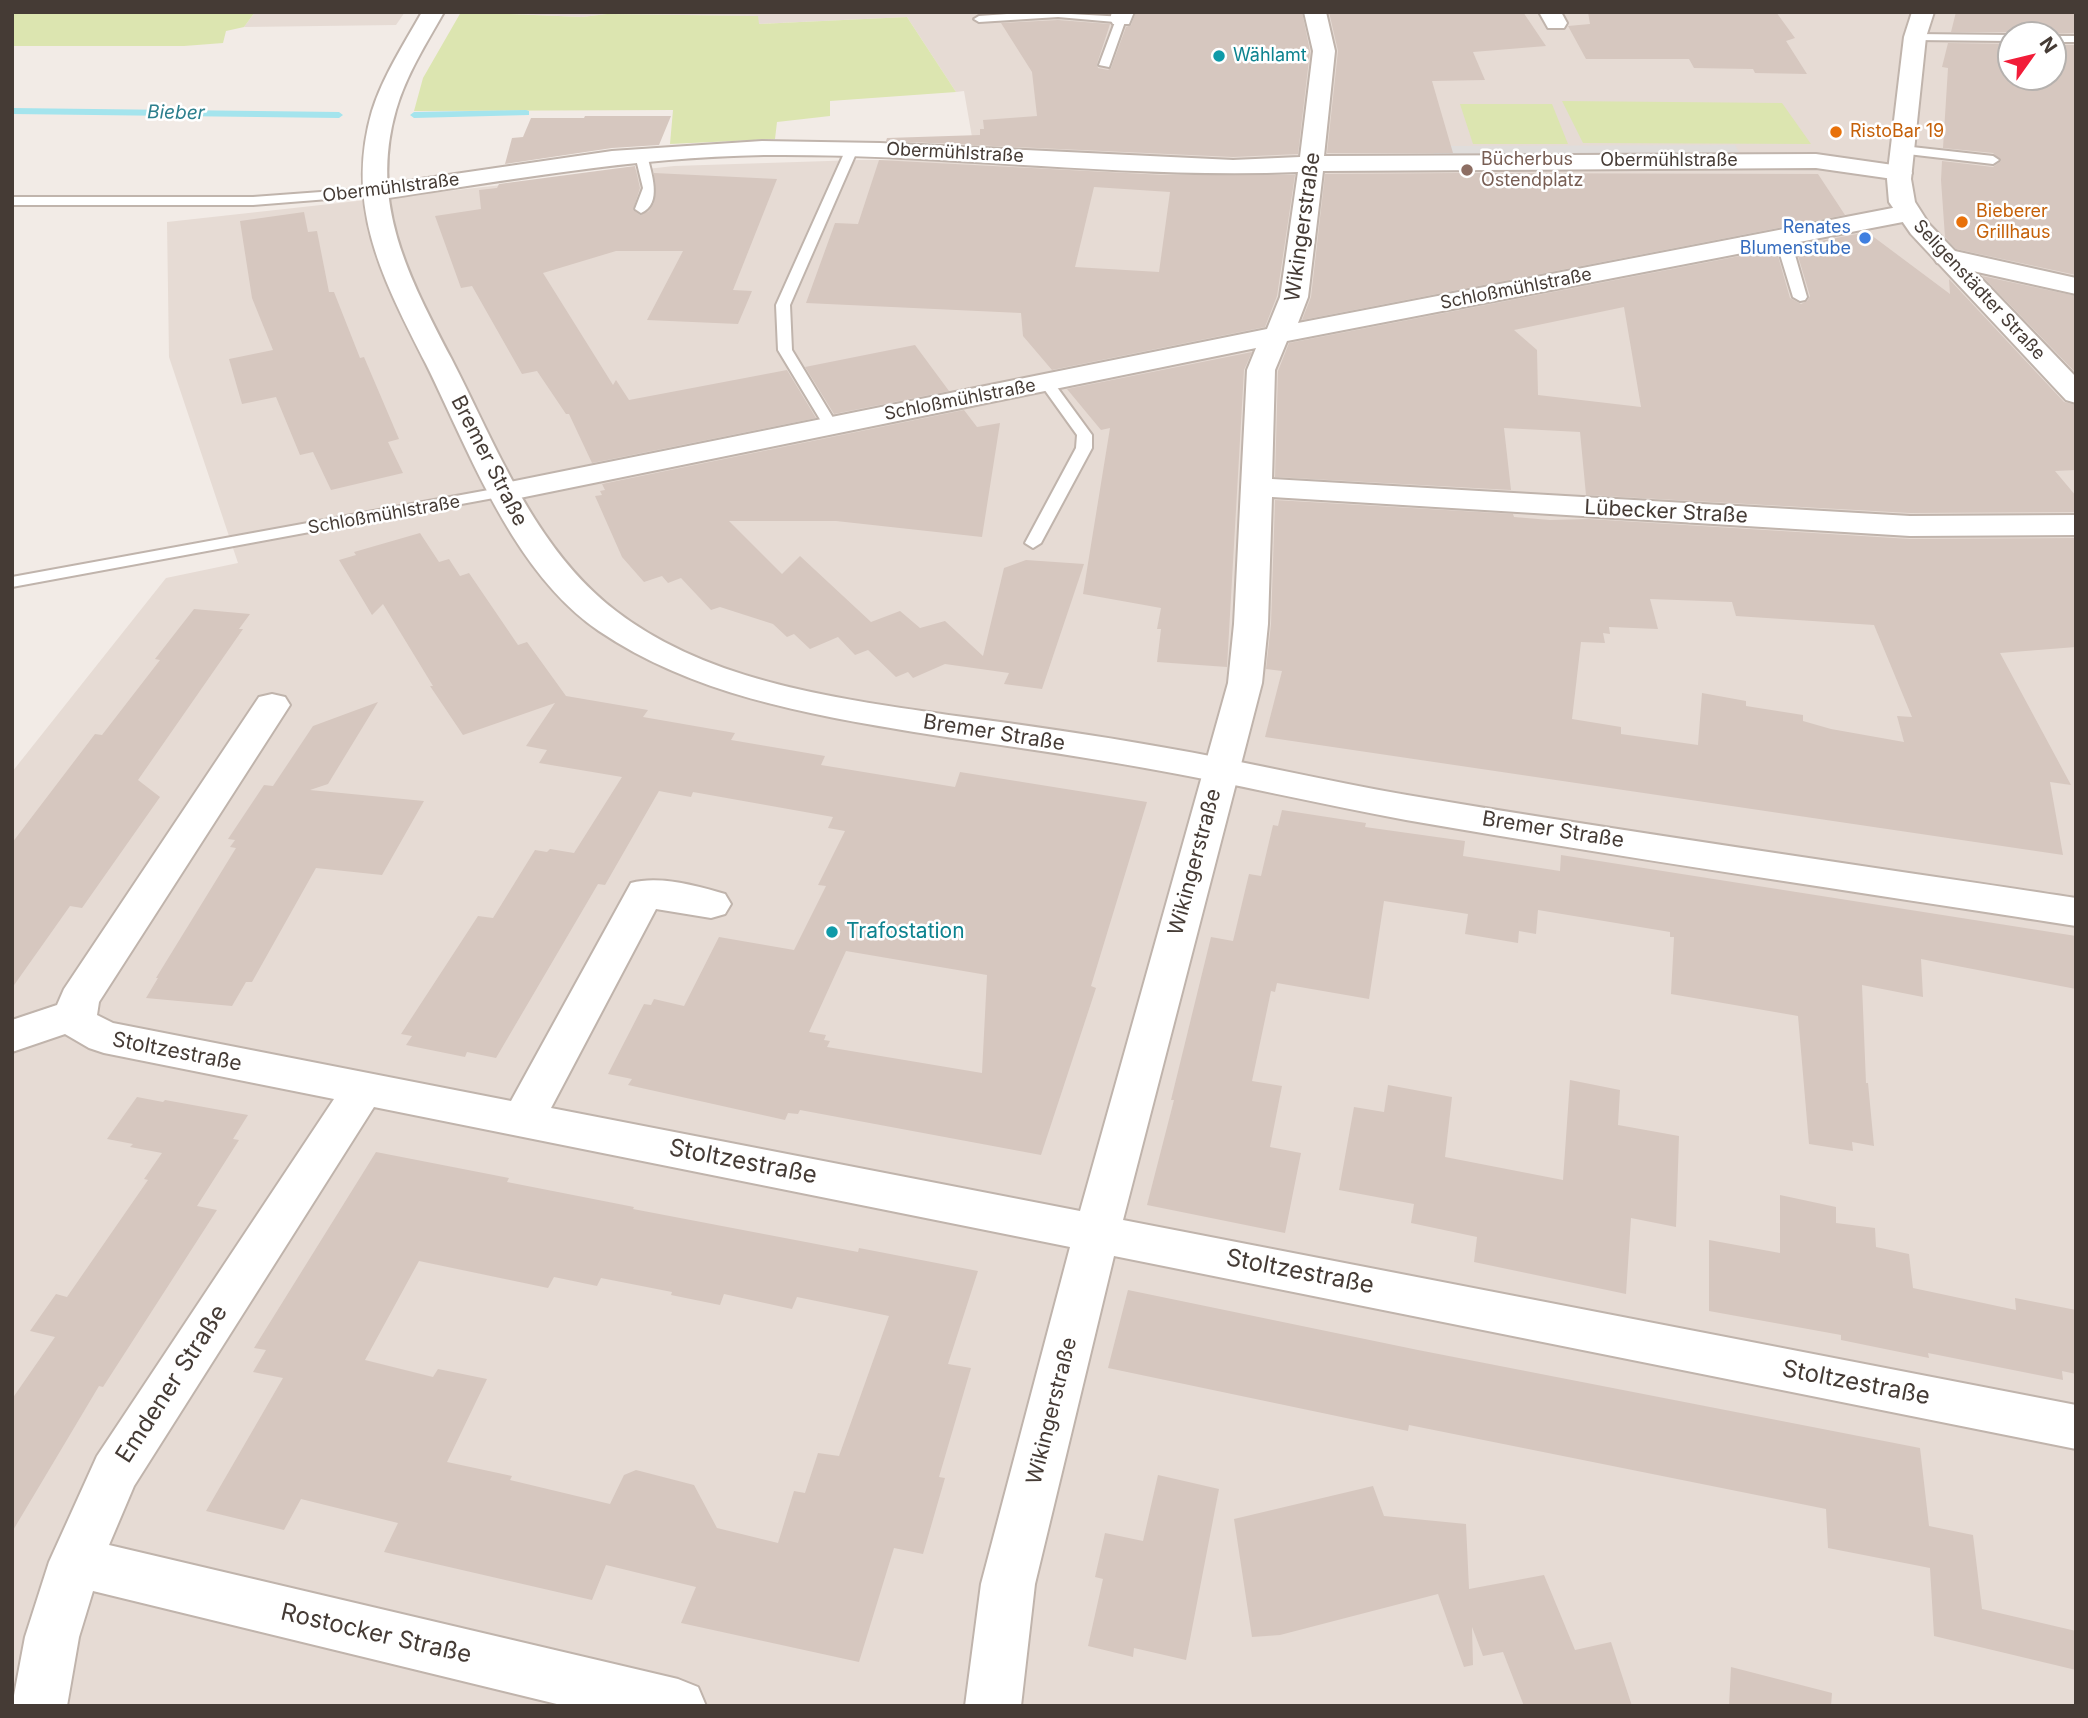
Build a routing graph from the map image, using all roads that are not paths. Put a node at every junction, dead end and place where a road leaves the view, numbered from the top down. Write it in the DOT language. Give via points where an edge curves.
graph roads {
  1 [pos="433,12"];
  2 [pos="1923,12"];
  3 [pos="1122,15"];
  4 [pos="979,19"];
  5 [pos="1318,24"];
  6 [pos="1915,37"];
  7 [pos="1997,38"];
  8 [pos="1105,65"];
  9 [pos="852,149"];
  10 [pos="641,155"];
  11 [pos="1993,160"];
  12 [pos="1901,162"];
  13 [pos="1312,166"];
  14 [pos="375,192"];
  15 [pos="12,201"];
  16 [pos="641,209"];
  17 [pos="1908,213"];
  18 [pos="1781,238"];
  19 [pos="1946,257"];
  20 [pos="2076,286"];
  21 [pos="1800,297"];
  22 [pos="1277,335"];
  23 [pos="1046,382"];
  24 [pos="2076,394"];
  25 [pos="831,426"];
  26 [pos="1257,487"];
  27 [pos="505,492"];
  28 [pos="2076,524"];
  29 [pos="1032,543"];
  30 [pos="12,582"];
  31 [pos="272,705"];
  32 [pos="1220,770"];
  33 [pos="710,904"];
  34 [pos="2076,912"];
  35 [pos="75,1014"];
  36 [pos="12,1036"];
  37 [pos="363,1089"];
  38 [pos="523,1119"];
  39 [pos="1097,1232"];
  40 [pos="2076,1427"];
  41 [pos="75,1562"];
  42 [pos="40,1706"];
  43 [pos="678,1706"];
  44 [pos="993,1706"];
  1 -- 14 [label="street, Bremer Straße" via="388,98 379,135"];
  2 -- 6 [label="street, Seligenstädter Straße"];
  3 -- 4 [label="lane"];
  3 -- 8 [label="lane"];
  5 -- 13 [label="street, Wikingerstraße" via="1323,74"];
  6 -- 7 [label="lane"];
  6 -- 12 [label="street, Seligenstädter Straße"];
  9 -- 10 [label="street, Obermühlstraße" via="762,148"];
  9 -- 13 [label="street, Obermühlstraße" via="1209,166"];
  9 -- 25 [label="lane" via="783,305 785,350"];
  10 -- 14 [label="street, Obermühlstraße"];
  10 -- 16 [label="lane" via="649,187"];
  11 -- 12 [label="lane"];
  12 -- 13 [label="street, Obermühlstraße" via="1367,162"];
  12 -- 17 [label="street, Seligenstädter Straße" via="1900,195"];
  13 -- 22 [label="street, Wikingerstraße" via="1292,306"];
  14 -- 15 [label="lane, Obermühlstraße" via="253,201"];
  14 -- 27 [label="street, Bremer Straße" via="381,232 398,281"];
  17 -- 18 [label="street, Schloßmühlstraße"];
  17 -- 19 [label="street, Seligenstädter Straße"];
  18 -- 21 [label="lane"];
  18 -- 22 [label="street, Schloßmühlstraße"];
  19 -- 20 [label="street"];
  19 -- 24 [label="street, Seligenstädter Straße"];
  22 -- 23 [label="street, Schloßmühlstraße"];
  22 -- 26 [label="street, Wikingerstraße" via="1266,350 1261,370"];
  23 -- 25 [label="street, Schloßmühlstraße"];
  23 -- 29 [label="lane" via="1086,440"];
  25 -- 27 [label="street, Schloßmühlstraße"];
  26 -- 28 [label="street, Lübecker Straße" via="1910,526"];
  26 -- 32 [label="street, Wikingerstraße" via="1249,655"];
  27 -- 30 [label="lane, Schloßmühlstraße"];
  27 -- 32 [label="street, Bremer Straße" via="545,565 579,601 657,652 709,674 806,702"];
  31 -- 35 [label="street" via="79,1000"];
  32 -- 34 [label="street, Bremer Straße" via="1322,793"];
  32 -- 39 [label="street, Wikingerstraße"];
  33 -- 38 [label="street" via="645,893"];
  35 -- 36 [label="street"];
  35 -- 37 [label="street, Stoltzestraße" via="82,1026 104,1037"];
  37 -- 38 [label="street, Stoltzestraße"];
  37 -- 41 [label="street, Emdener Straße" via="115,1472"];
  38 -- 39 [label="street, Stoltzestraße"];
  39 -- 40 [label="street, Stoltzestraße"];
  39 -- 44 [label="street, Wikingerstraße" via="1008,1584"];
  41 -- 42 [label="street, Emdener Straße" via="52,1637"];
  41 -- 43 [label="street, Rostocker Straße"];
}
